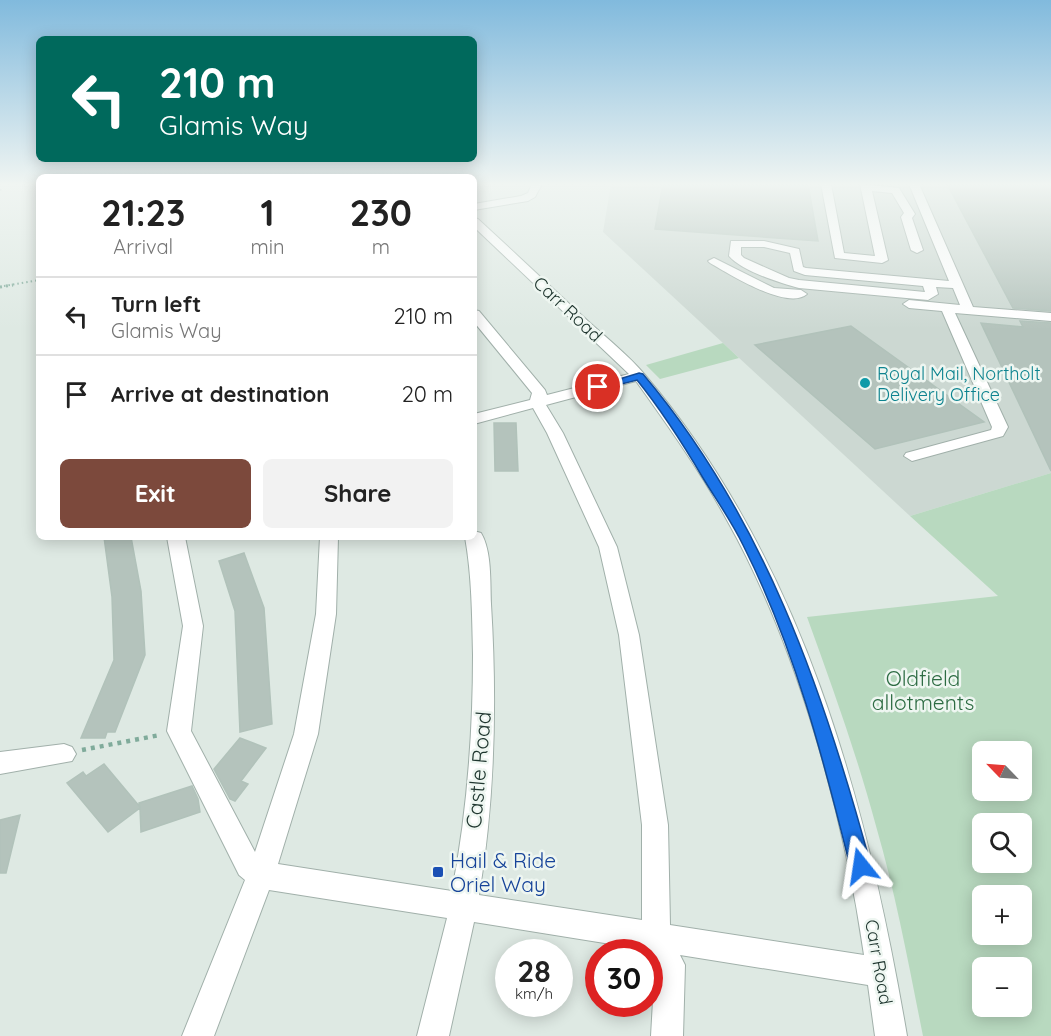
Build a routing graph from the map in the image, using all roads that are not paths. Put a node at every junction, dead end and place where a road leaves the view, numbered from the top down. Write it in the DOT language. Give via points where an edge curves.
graph roads {
  1 [pos="486,232"];
  2 [pos="835,232"];
  3 [pos="876,232"];
  4 [pos="911,232"];
  5 [pos="935,232"];
  6 [pos="917,250"];
  7 [pos="714,261"];
  8 [pos="798,269"];
  9 [pos="928,281"];
  10 [pos="799,284"];
  11 [pos="957,285"];
  12 [pos="947,308"];
  13 [pos="968,310"];
  14 [pos="477,318"];
  15 [pos="1051,318"];
  16 [pos="639,376"];
  17 [pos="537,403"];
  18 [pos="477,418"];
  19 [pos="912,456"];
  20 [pos="177,540"];
  21 [pos="329,540"];
  22 [pos="474,540"];
  23 [pos="64,754"];
  24 [pos="0,763"];
  25 [pos="261,875"];
  26 [pos="463,906"];
  27 [pos="656,936"];
  28 [pos="882,972"];
  29 [pos="198,1036"];
  30 [pos="434,1036"];
  31 [pos="667,1036"];
  32 [pos="891,1036"];
  1 -- 16 [label="street, Carr Road"];
  2 -- 3 [label="street" via="839,256 882,260"];
  4 -- 6 [label="street"];
  5 -- 11 [label="street"];
  7 -- 12 [label="street" via="771,291"];
  8 -- 9 [label="street"];
  8 -- 10 [label="street"];
  8 -- 10 [label="street" via="795,251 735,243 735,256 740,260"];
  9 -- 10 [label="street" via="932,294 928,296"];
  9 -- 11 [label="street"];
  11 -- 13 [label="street"];
  12 -- 13 [label="street"];
  12 -- 19 [label="street" via="1000,427 996,433"];
  13 -- 15 [label="street"];
  14 -- 17 [label="street" via="540,393"];
  16 -- 17 [label="street"];
  16 -- 28 [label="street, Carr Road" via="662,404 750,544 781,612 839,783 861,866"];
  17 -- 18 [label="street"];
  17 -- 27 [label="street" via="608,547 629,635 655,825"];
  20 -- 25 [label="street" via="193,626 179,731 248,866"];
  21 -- 25 [label="street" via="326,614 306,734"];
  22 -- 26 [label="street, Castle Road" via="484,680 480,783"];
  23 -- 24 [label="street"];
  25 -- 26 [label="street"];
  25 -- 29 [label="street"];
  26 -- 27 [label="street"];
  26 -- 30 [label="street, Castle Road"];
  27 -- 28 [label="street"];
  27 -- 31 [label="street" via="670,965"];
  28 -- 32 [label="street, Carr Road"];
}
